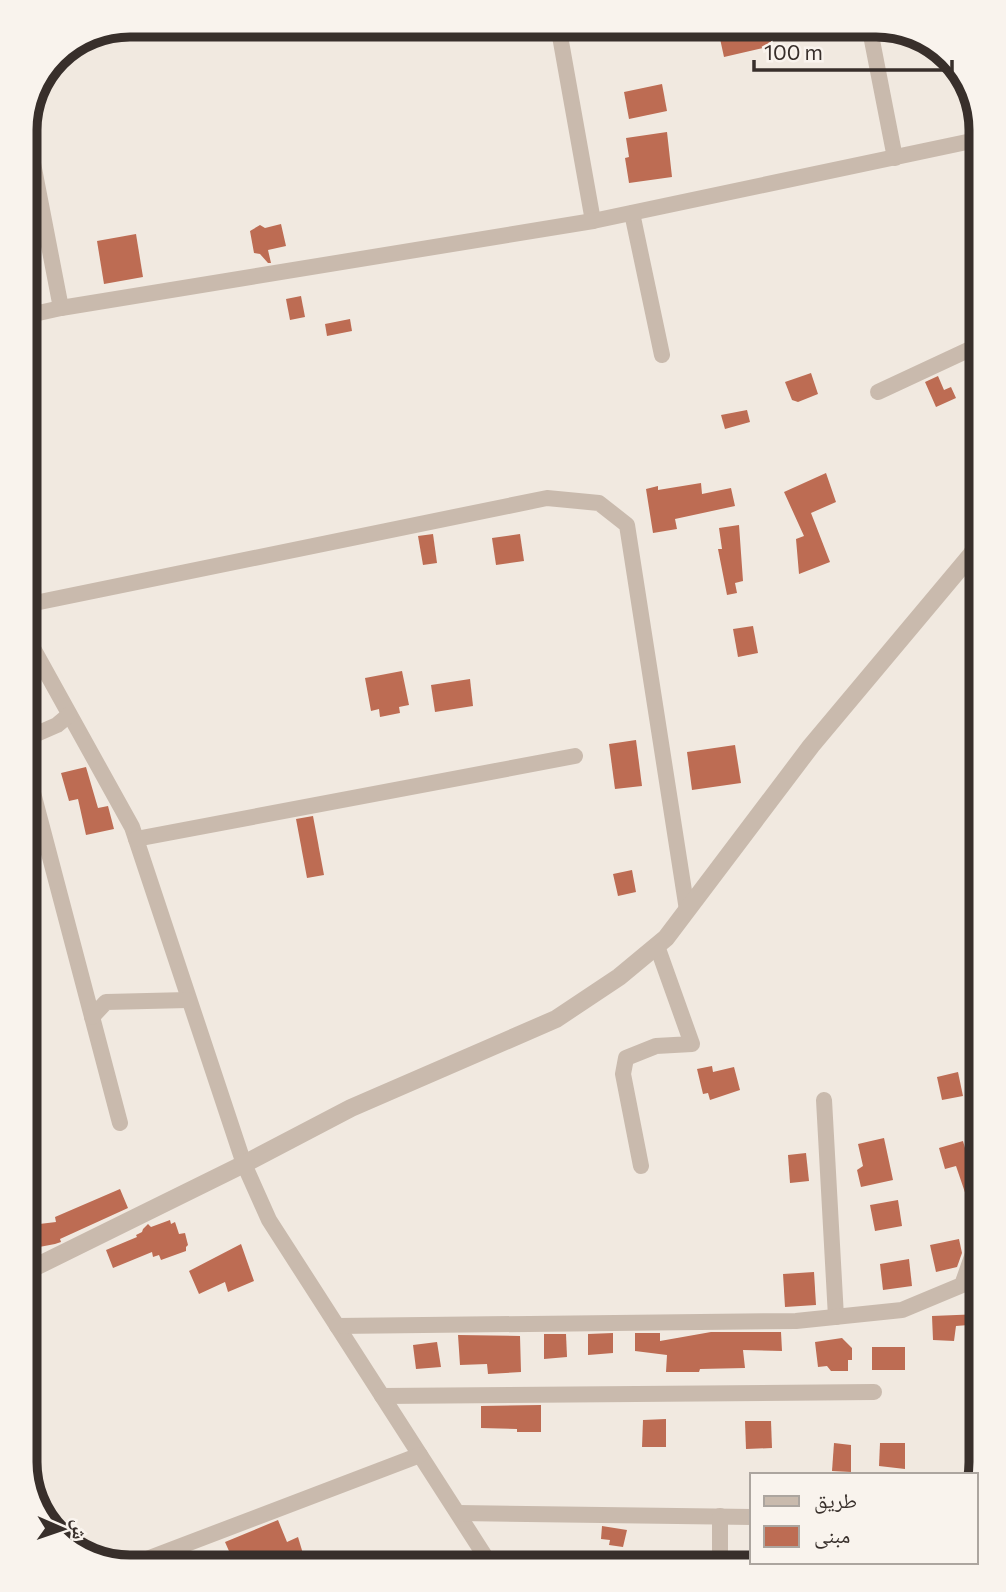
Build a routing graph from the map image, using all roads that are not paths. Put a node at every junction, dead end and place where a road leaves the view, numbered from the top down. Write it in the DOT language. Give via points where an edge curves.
graph roads {
  1 [pos="560,37"];
  2 [pos="871,37"];
  3 [pos="969,142"];
  4 [pos="895,158"];
  5 [pos="37,184"];
  6 [pos="632,213"];
  7 [pos="593,221"];
  8 [pos="61,308"];
  9 [pos="37,313"];
  10 [pos="969,350"];
  11 [pos="662,355"];
  12 [pos="878,391"];
  13 [pos="969,557"];
  14 [pos="37,603"];
  15 [pos="37,656"];
  16 [pos="69,715"];
  17 [pos="37,734"];
  18 [pos="575,756"];
  19 [pos="37,808"];
  20 [pos="136,839"];
  21 [pos="687,910"];
  22 [pos="657,946"];
  23 [pos="188,1000"];
  24 [pos="92,1017"];
  25 [pos="824,1100"];
  26 [pos="120,1123"];
  27 [pos="244,1164"];
  28 [pos="641,1166"];
  29 [pos="37,1266"];
  30 [pos="969,1266"];
  31 [pos="836,1317"];
  32 [pos="337,1326"];
  33 [pos="874,1392"];
  34 [pos="382,1396"];
  35 [pos="420,1455"];
  36 [pos="458,1513"];
  37 [pos="720,1516"];
  38 [pos="750,1517"];
  39 [pos="177,1555"];
  40 [pos="484,1555"];
  41 [pos="720,1555"];
  1 -- 7 [label="street"];
  2 -- 4 [label="street"];
  3 -- 4 [label="street"];
  4 -- 6 [label="street"];
  5 -- 8 [label="street"];
  6 -- 7 [label="street"];
  6 -- 11 [label="street"];
  7 -- 8 [label="street"];
  8 -- 9 [label="street"];
  10 -- 12 [label="street"];
  13 -- 21 [label="street" via="811,746"];
  14 -- 21 [label="street" via="547,498 598,503 627,525"];
  15 -- 16 [label="street"];
  16 -- 17 [label="street"];
  16 -- 20 [label="street"];
  18 -- 20 [label="street"];
  19 -- 24 [label="street"];
  20 -- 23 [label="street"];
  21 -- 22 [label="street"];
  22 -- 27 [label="street" via="556,1019 351,1108"];
  22 -- 28 [label="street" via="692,1044 656,1045 626,1058 623,1074"];
  23 -- 24 [label="street" via="106,1002"];
  23 -- 27 [label="street"];
  24 -- 26 [label="street"];
  25 -- 31 [label="street"];
  27 -- 29 [label="street"];
  27 -- 32 [label="street" via="270,1220"];
  30 -- 31 [label="street" via="962,1285 902,1310"];
  31 -- 32 [label="street"];
  32 -- 34 [label="street"];
  33 -- 34 [label="street"];
  34 -- 35 [label="street"];
  35 -- 36 [label="street"];
  35 -- 39 [label="street"];
  36 -- 37 [label="street"];
  36 -- 40 [label="street"];
  37 -- 38 [label="street"];
  37 -- 41 [label="street"];
}
